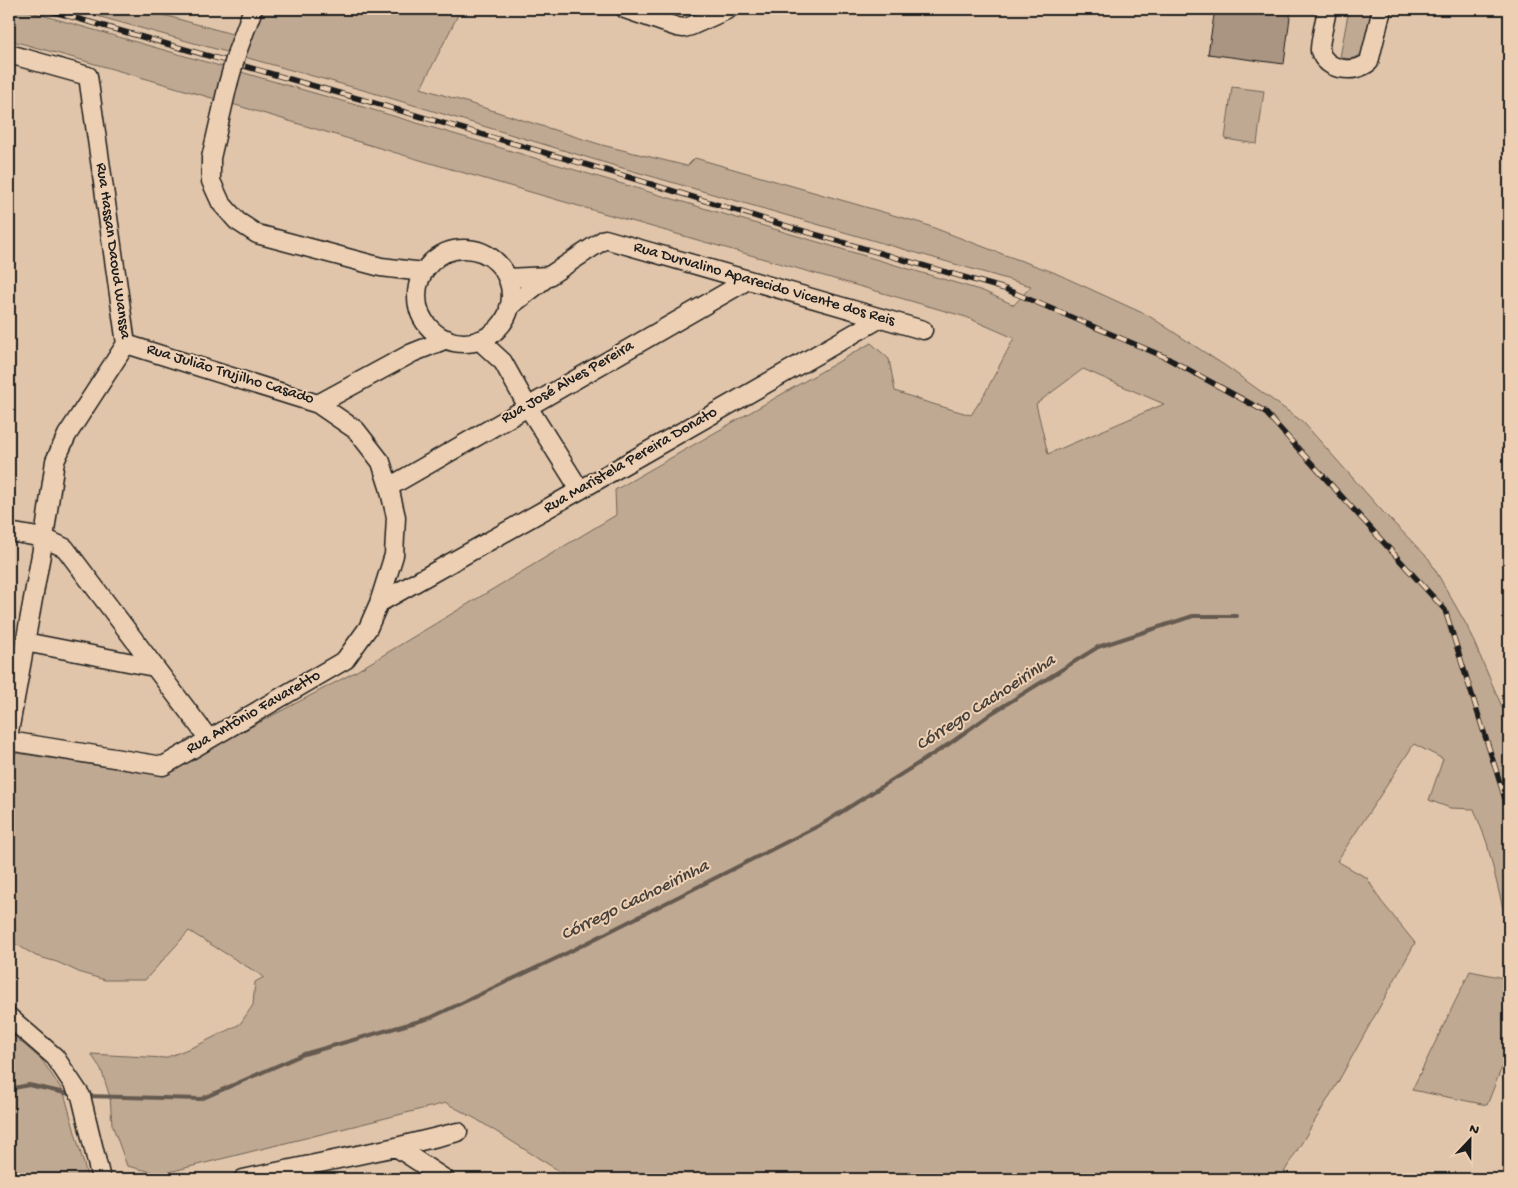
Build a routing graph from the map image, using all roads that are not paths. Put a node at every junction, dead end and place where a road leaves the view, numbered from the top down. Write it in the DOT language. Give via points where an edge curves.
graph roads {
  1 [pos="253,9"];
  2 [pos="625,9"];
  3 [pos="728,9"];
  4 [pos="1327,9"];
  5 [pos="1382,9"];
  6 [pos="701,15"];
  7 [pos="9,54"];
  8 [pos="381,267"];
  9 [pos="423,272"];
  10 [pos="549,276"];
  11 [pos="507,278"];
  12 [pos="748,280"];
  13 [pos="417,292"];
  14 [pos="509,307"];
  15 [pos="881,318"];
  16 [pos="427,325"];
  17 [pos="498,327"];
  18 [pos="923,330"];
  19 [pos="447,339"];
  20 [pos="480,340"];
  21 [pos="126,344"];
  22 [pos="412,353"];
  23 [pos="503,362"];
  24 [pos="318,404"];
  25 [pos="528,407"];
  26 [pos="389,487"];
  27 [pos="580,490"];
  28 [pos="9,532"];
  29 [pos="44,538"];
  30 [pos="379,603"];
  31 [pos="25,642"];
  32 [pos="154,667"];
  33 [pos="9,732"];
  34 [pos="209,740"];
  35 [pos="9,741"];
  36 [pos="9,1017"];
  37 [pos="458,1132"];
  38 [pos="396,1147"];
  39 [pos="101,1179"];
  40 [pos="251,1179"];
  41 [pos="445,1179"];
  1 -- 8 [label="street, bridge" via="237,52 211,158 211,181 221,203 237,221 257,234"];
  2 -- 6 [label="street" via="681,28 688,27"];
  3 -- 6 [label="street"];
  4 -- 5 [label="street" via="1320,50 1335,67 1351,70 1369,62"];
  7 -- 21 [label="street, Rua Hassan Daoud Wanssa" via="88,76"];
  8 -- 9 [label="street"];
  8 -- 13 [label="street"];
  9 -- 11 [label="street" via="442,254 467,249 492,258"];
  9 -- 13 [label="street"];
  10 -- 11 [label="street"];
  10 -- 12 [label="street, Rua Durvalino Aparecido Vicente dos Reis" via="606,239"];
  10 -- 14 [label="street"];
  11 -- 14 [label="street"];
  12 -- 15 [label="street, Rua Durvalino Aparecido Vicente dos Reis"];
  12 -- 25 [label="street, Rua José Alves Pereira"];
  13 -- 16 [label="street" via="419,310"];
  14 -- 17 [label="street"];
  15 -- 18 [label="street, Rua Durvalino Aparecido Vicente dos Reis"];
  15 -- 27 [label="street, Rua Maristela Pereira Donato"];
  16 -- 19 [label="street"];
  16 -- 22 [label="street"];
  17 -- 20 [label="street"];
  17 -- 23 [label="street"];
  19 -- 20 [label="street" via="463,342"];
  19 -- 22 [label="street, Rua Julião Trujilho Casado"];
  20 -- 23 [label="street"];
  21 -- 24 [label="street, Rua Julião Trujilho Casado"];
  21 -- 29 [label="street, Rua Hassan Daoud Wanssa" via="67,436 55,461"];
  22 -- 24 [label="street, Rua Julião Trujilho Casado"];
  23 -- 25 [label="street"];
  24 -- 26 [label="street" via="356,430 381,462"];
  25 -- 26 [label="street, Rua José Alves Pereira"];
  25 -- 27 [label="street"];
  26 -- 30 [label="street" via="396,517 394,555"];
  27 -- 30 [label="street, Rua Maristela Pereira Donato"];
  28 -- 29 [label="street"];
  29 -- 31 [label="street, Rua Hassan Daoud Wanssa"];
  29 -- 32 [label="street" via="65,548"];
  30 -- 34 [label="street, Rua Antônio Favaretto" via="368,628 345,660"];
  31 -- 32 [label="street"];
  31 -- 33 [label="street, Rua Hassan Daoud Wanssa"];
  32 -- 34 [label="street"];
  34 -- 35 [label="street, Rua Antônio Favaretto" via="163,766"];
  36 -- 39 [label="street" via="55,1057 81,1096"];
  37 -- 38 [label="street"];
  38 -- 40 [label="street"];
  38 -- 41 [label="street"];
}
